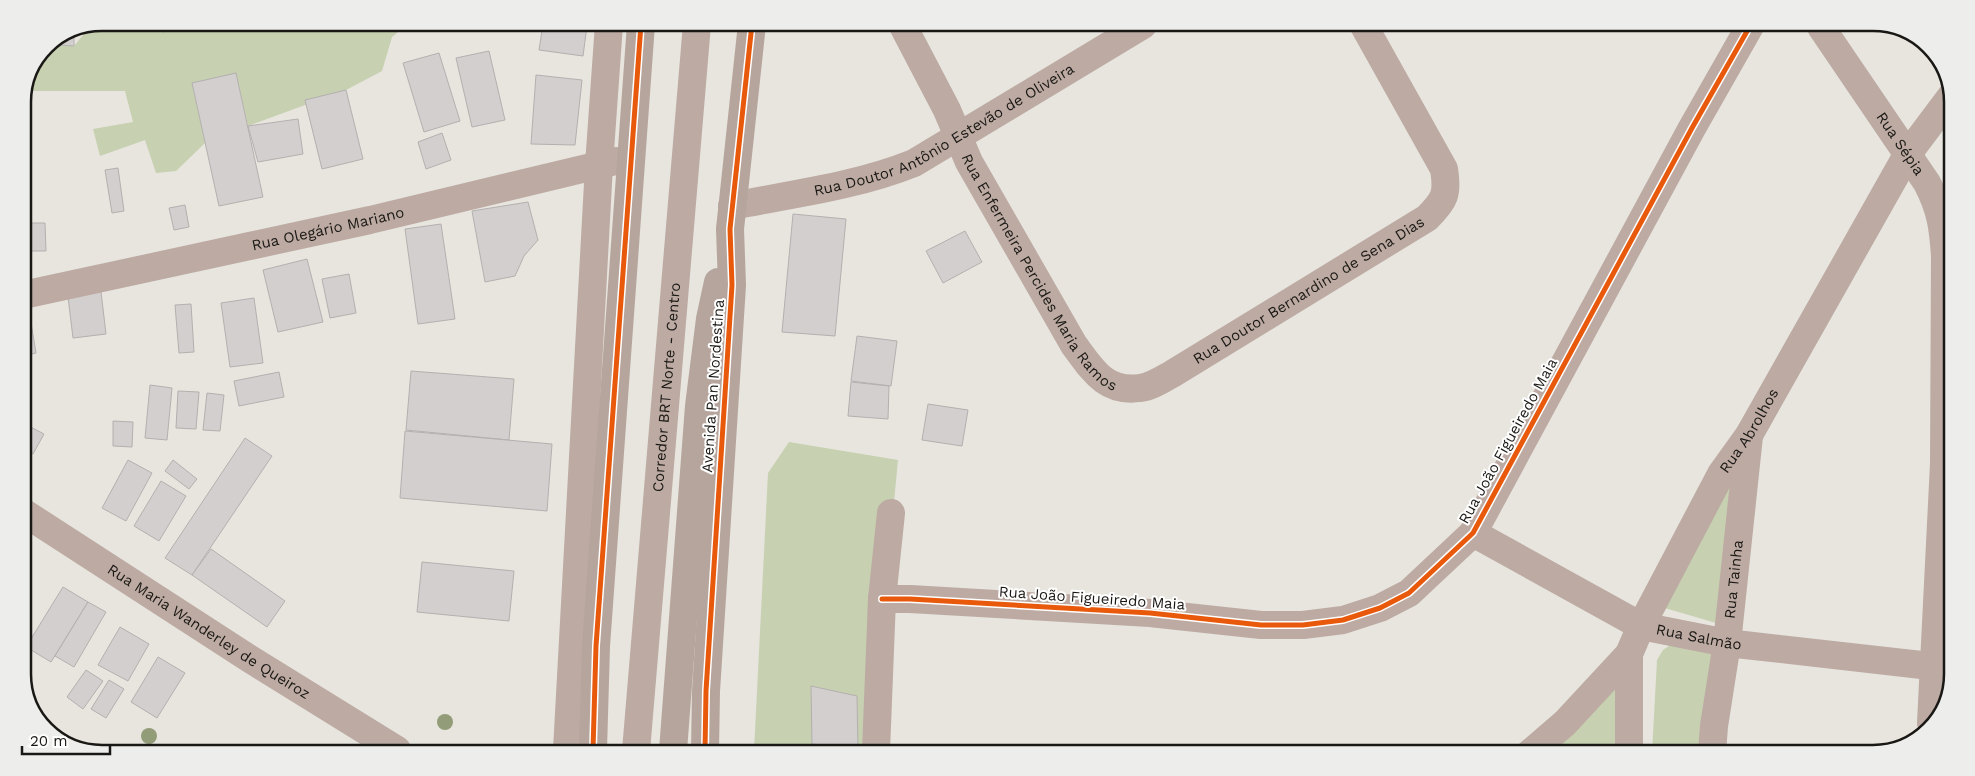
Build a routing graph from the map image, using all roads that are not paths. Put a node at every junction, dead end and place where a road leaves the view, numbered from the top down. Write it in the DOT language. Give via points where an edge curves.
graph roads {
  1 [pos="608,31"];
  2 [pos="641,31"];
  3 [pos="696,31"];
  4 [pos="751,31"];
  5 [pos="906,31"];
  6 [pos="1133,31"];
  7 [pos="1367,31"];
  8 [pos="1747,31"];
  9 [pos="1824,31"];
  10 [pos="1944,106"];
  11 [pos="958,135"];
  12 [pos="1907,154"];
  13 [pos="632,157"];
  14 [pos="598,165"];
  15 [pos="731,217"];
  16 [pos="1944,234"];
  17 [pos="31,293"];
  18 [pos="1141,388"];
  19 [pos="1749,435"];
  20 [pos="1944,464"];
  21 [pos="891,513"];
  22 [pos="31,517"];
  23 [pos="1473,533"];
  24 [pos="882,599"];
  25 [pos="1641,626"];
  26 [pos="1727,643"];
  27 [pos="1629,654"];
  28 [pos="1942,668"];
  29 [pos="1934,710"];
  30 [pos="388,745"];
  31 [pos="567,745"];
  32 [pos="594,745"];
  33 [pos="636,745"];
  34 [pos="673,745"];
  35 [pos="706,745"];
  36 [pos="876,745"];
  37 [pos="1539,745"];
  38 [pos="1629,745"];
  39 [pos="1713,745"];
  1 -- 14 [label="street"];
  2 -- 13 [label="highway"];
  3 -- 33 [label="street, Corredor BRT Norte - Centro"];
  4 -- 15 [label="highway, Avenida Pan Nordestina"];
  5 -- 11 [label="street, Rua Enfermeira Percides Maria Ramos"];
  6 -- 11 [label="street, Rua Doutor Antônio Estevão de Oliveira"];
  7 -- 18 [label="street, Rua Doutor Bernardino de Sena Dias" via="1444,169 1447,186 1441,204 1427,218 1172,374"];
  8 -- 23 [label="street, Rua João Figueiredo Maia"];
  9 -- 12 [label="street, Rua Sépia"];
  10 -- 12 [label="street, Rua Abrolhos"];
  11 -- 15 [label="street, Rua Doutor Antônio Estevão de Oliveira" via="914,163 892,172"];
  11 -- 18 [label="street, Rua Enfermeira Percides Maria Ramos" via="969,162 1074,345 1093,370 1109,384"];
  12 -- 16 [label="street, Rua Sépia" via="1936,200"];
  12 -- 19 [label="street, Rua Abrolhos"];
  13 -- 14 [label="street, Rua Olegário Mariano"];
  13 -- 32 [label="highway" via="597,636"];
  14 -- 17 [label="street, Rua Olegário Mariano" via="370,220"];
  14 -- 31 [label="street"];
  15 -- 34 [label="highway, Avenida Pan Nordestina" via="710,319 699,406"];
  15 -- 35 [label="highway, Avenida Pan Nordestina" via="732,285 706,690"];
  19 -- 25 [label="street, Rua Abrolhos" via="1722,474"];
  19 -- 26 [label="street, Rua Tainha"];
  20 -- 28 [label="street, Rua Sépia"];
  21 -- 24 [label="street"];
  22 -- 30 [label="street, Rua Maria Wanderley de Queiroz"];
  23 -- 24 [label="street, Rua João Figueiredo Maia" via="1409,593 1380,608 1343,620 1303,625 1261,625 1150,613"];
  23 -- 25 [label="street, Rua Salmão"];
  24 -- 36 [label="street"];
  25 -- 26 [label="street, Rua Salmão"];
  25 -- 27 [label="street, Rua Abrolhos"];
  26 -- 28 [label="street, Rua Salmão"];
  26 -- 39 [label="street, Rua Tainha"];
  27 -- 37 [label="street, Rua Abrolhos" via="1565,723"];
  27 -- 38 [label="street"];
  28 -- 29 [label="street, Rua Sépia"];
}
